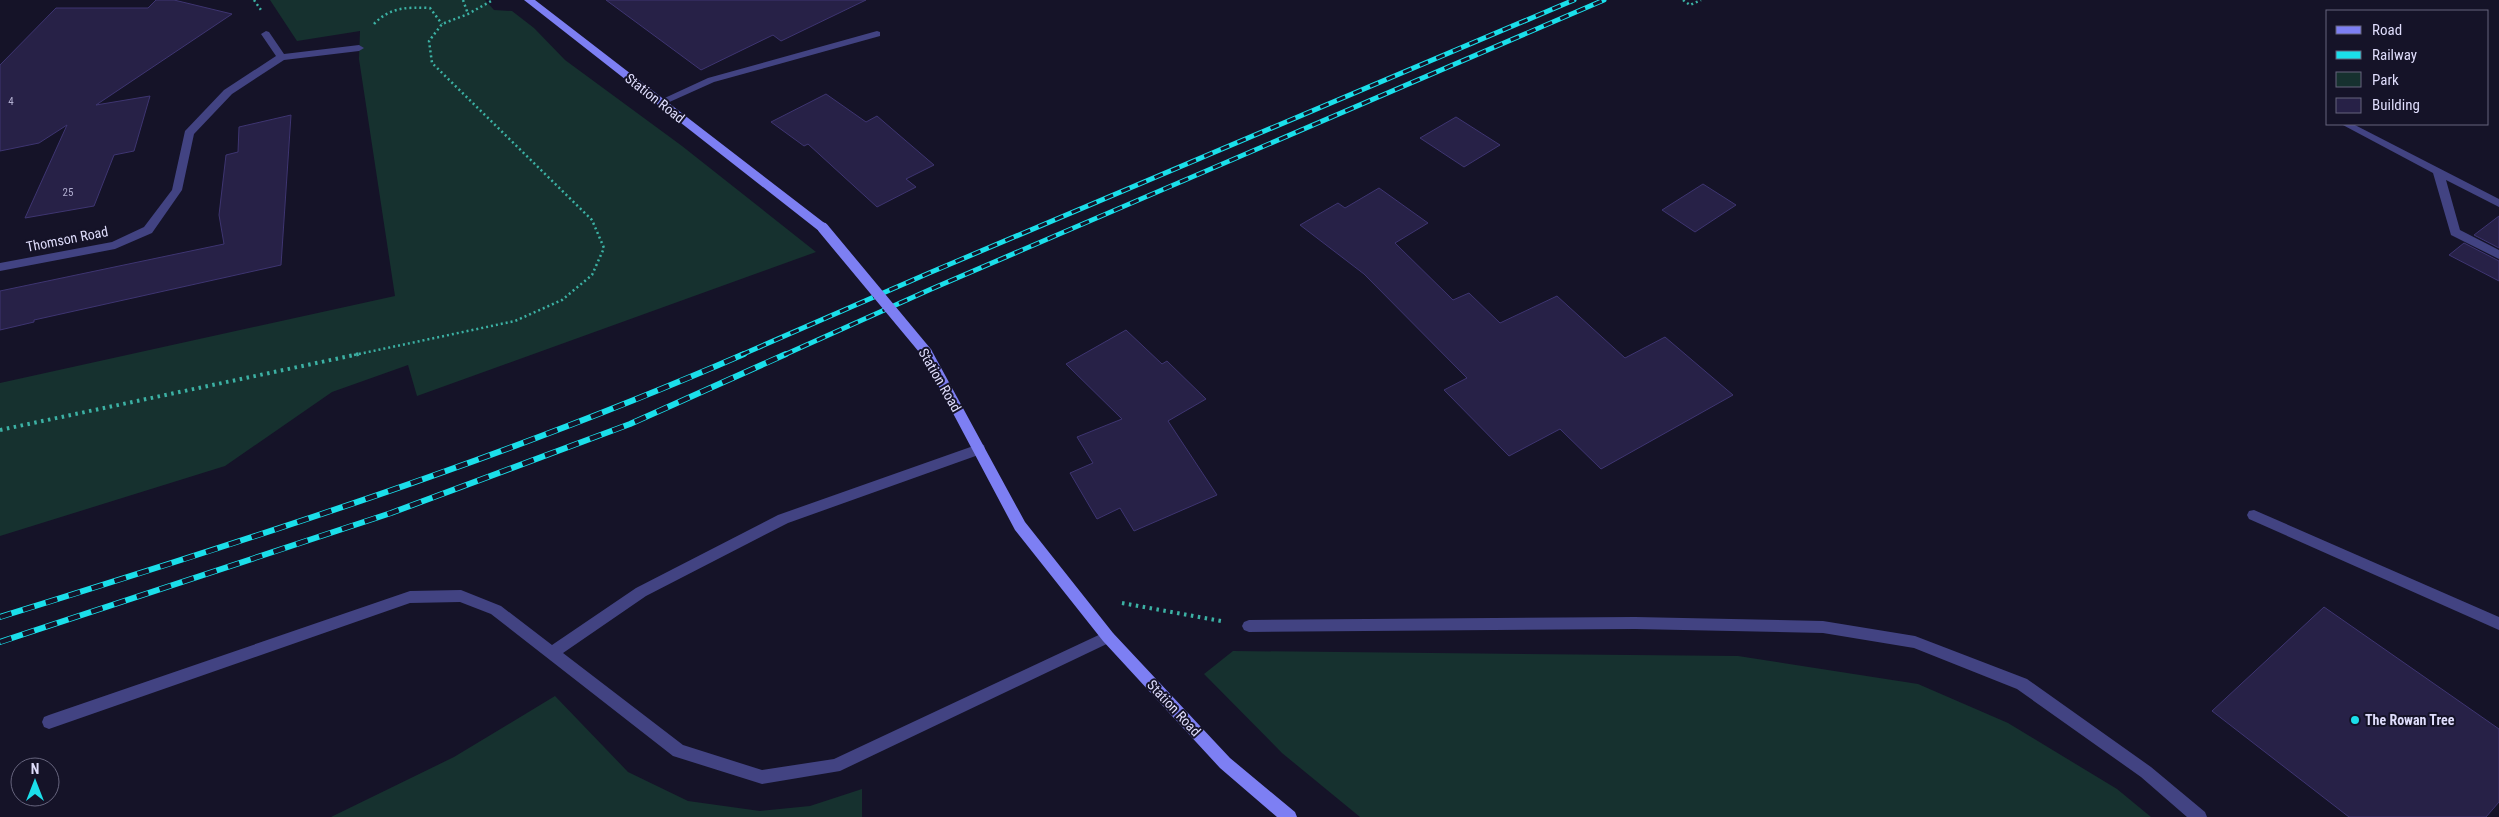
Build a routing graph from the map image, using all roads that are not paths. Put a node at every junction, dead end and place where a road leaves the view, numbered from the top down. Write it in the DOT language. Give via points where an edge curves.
graph roads {
  1 [pos="528,0"];
  2 [pos="266,34"];
  3 [pos="878,34"];
  4 [pos="359,48"];
  5 [pos="281,56"];
  6 [pos="661,102"];
  7 [pos="2348,125"];
  8 [pos="2438,171"];
  9 [pos="2499,203"];
  10 [pos="2499,255"];
  11 [pos="0,267"];
  12 [pos="979,449"];
  13 [pos="2254,515"];
  14 [pos="2499,624"];
  15 [pos="1249,626"];
  16 [pos="1108,637"];
  17 [pos="552,653"];
  18 [pos="49,722"];
  19 [pos="1290,817"];
  20 [pos="2199,817"];
  1 -- 6 [label="main road, Station Road"];
  2 -- 5 [label="street"];
  3 -- 6 [label="street" via="711,80"];
  4 -- 5 [label="street, Thomson Road"];
  5 -- 11 [label="street, Thomson Road" via="228,92 189,133 177,190 148,230 115,246"];
  6 -- 12 [label="main road, Station Road, bridge" via="823,228 927,353"];
  7 -- 8 [label="street"];
  8 -- 9 [label="street"];
  8 -- 10 [label="street" via="2455,232"];
  12 -- 16 [label="main road, Station Road" via="1020,526"];
  12 -- 17 [label="street" via="783,519 641,592"];
  13 -- 14 [label="street"];
  15 -- 20 [label="street" via="1635,624 1813,627 1915,642 2022,684 2146,772"];
  16 -- 17 [label="street" via="835,766 762,777 678,751"];
  16 -- 19 [label="main road, Station Road" via="1225,763"];
  17 -- 18 [label="street" via="496,610 461,596 410,597"];
}
